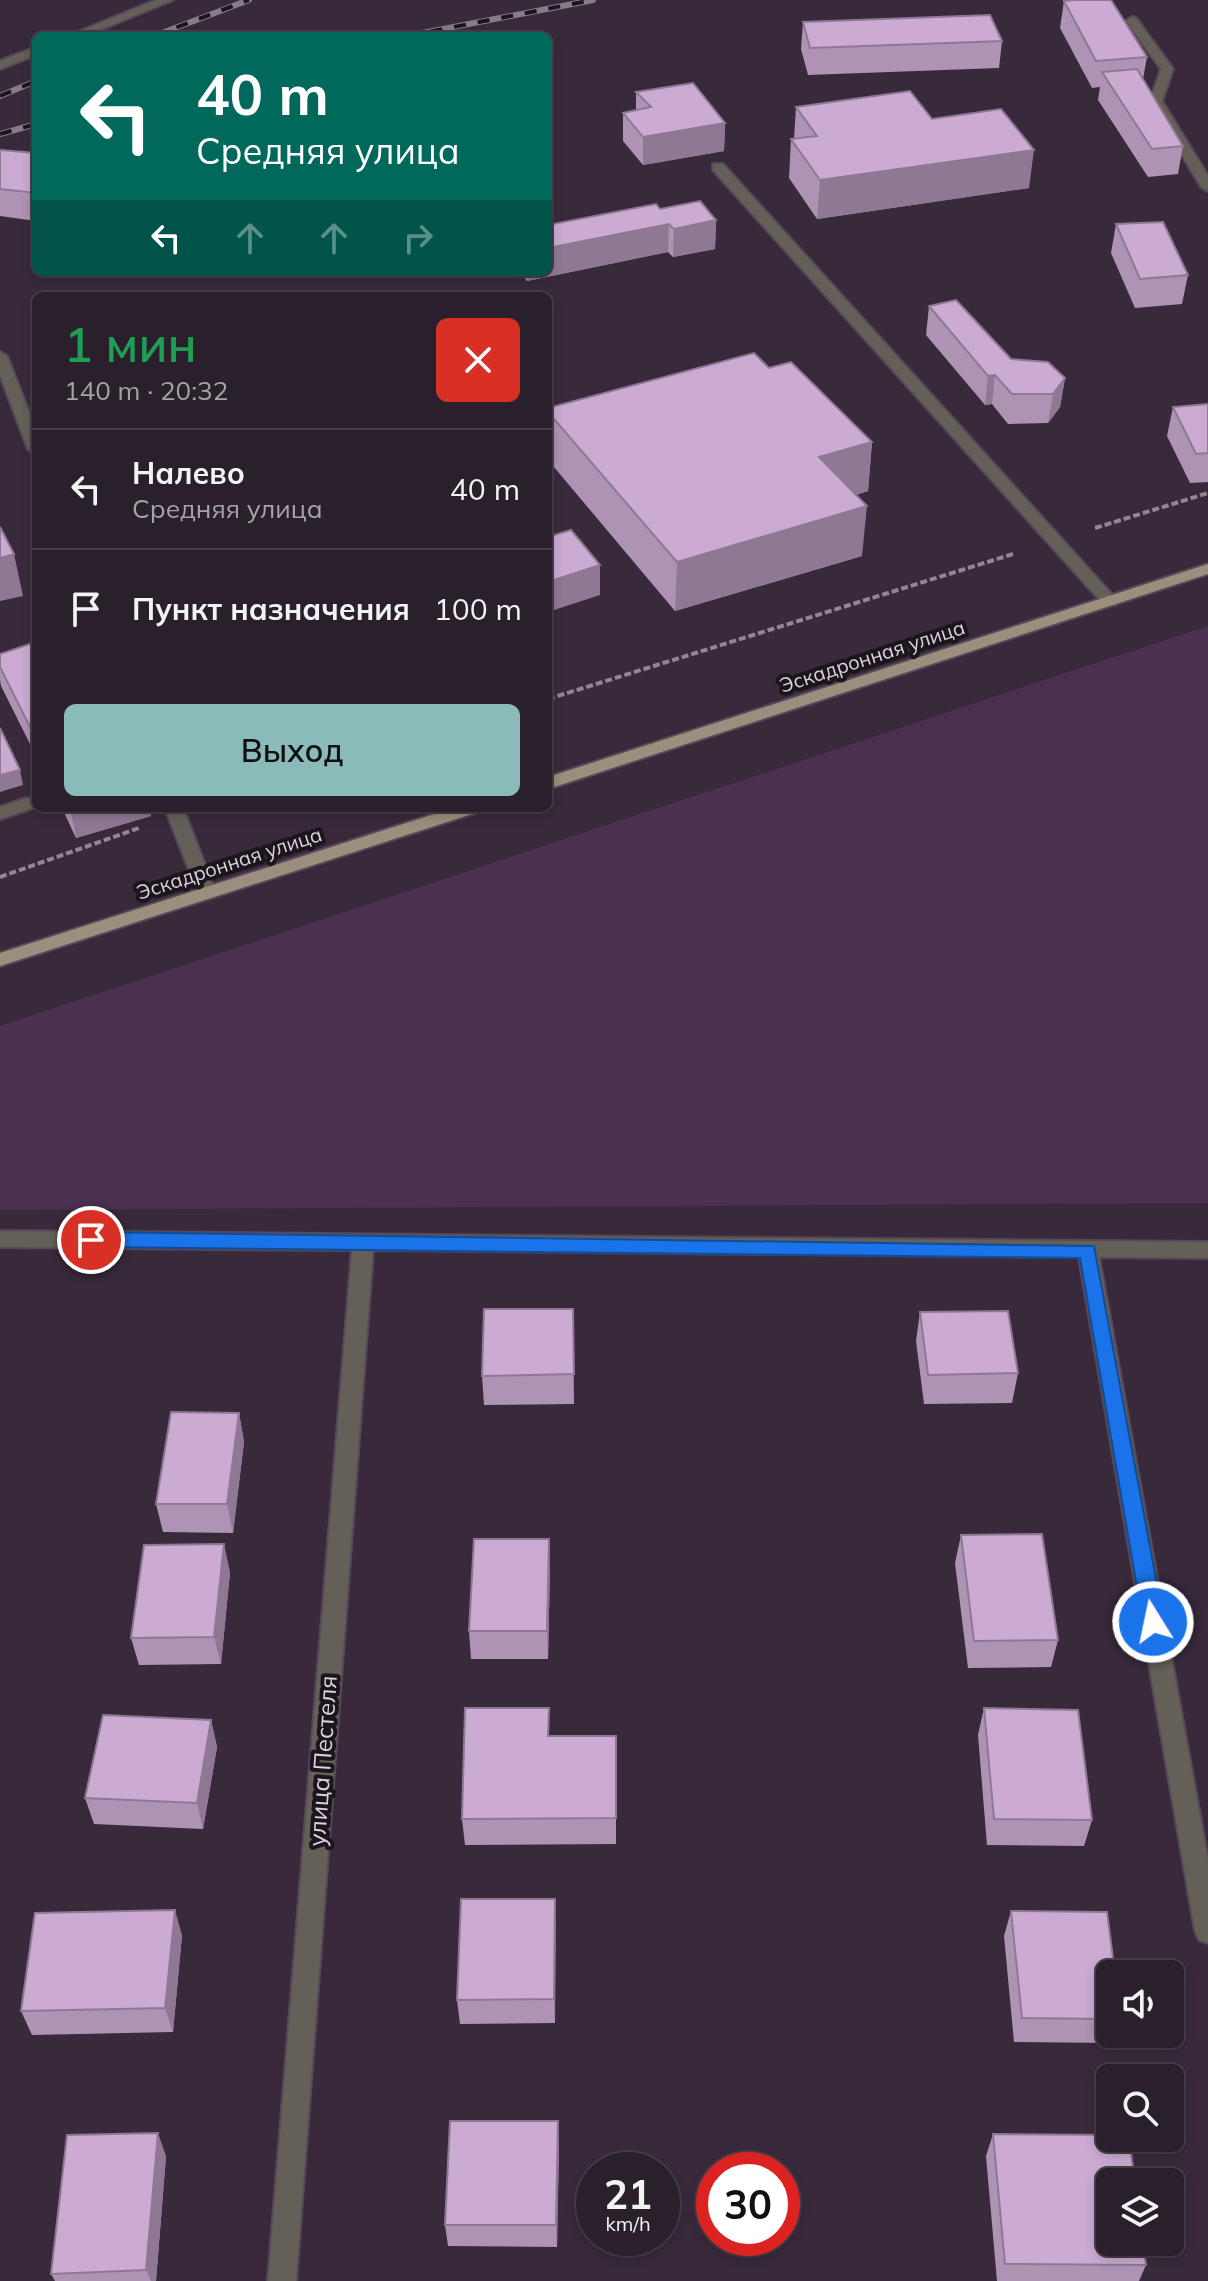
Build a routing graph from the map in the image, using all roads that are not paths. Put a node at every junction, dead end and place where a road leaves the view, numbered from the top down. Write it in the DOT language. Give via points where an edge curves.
graph roads {
  1 [pos="167,0"];
  2 [pos="1132,21"];
  3 [pos="84,32"];
  4 [pos="32,53"];
  5 [pos="0,65"];
  6 [pos="718,167"];
  7 [pos="1208,187"];
  8 [pos="0,356"];
  9 [pos="32,439"];
  10 [pos="1208,569"];
  11 [pos="1110,602"];
  12 [pos="552,782"];
  13 [pos="27,804"];
  14 [pos="176,812"];
  15 [pos="460,812"];
  16 [pos="0,813"];
  17 [pos="207,893"];
  18 [pos="0,960"];
  19 [pos="0,1239"];
  20 [pos="363,1242"];
  21 [pos="1208,1250"];
  22 [pos="1088,1251"];
  23 [pos="1208,1931"];
  24 [pos="282,2281"];
  1 -- 3 [label="street"];
  2 -- 7 [label="street" via="1167,69 1156,101"];
  4 -- 5 [label="street"];
  6 -- 11 [label="street"];
  8 -- 9 [label="street"];
  10 -- 11 [label="main road, Эскадронная улица"];
  11 -- 12 [label="main road, Эскадронная улица"];
  13 -- 16 [label="street"];
  14 -- 17 [label="street"];
  15 -- 17 [label="main road, Эскадронная улица"];
  17 -- 18 [label="main road, Эскадронная улица"];
  19 -- 20 [label="street"];
  20 -- 22 [label="street"];
  20 -- 24 [label="street, улица Пестеля"];
  21 -- 22 [label="street"];
  22 -- 23 [label="street"];
}
